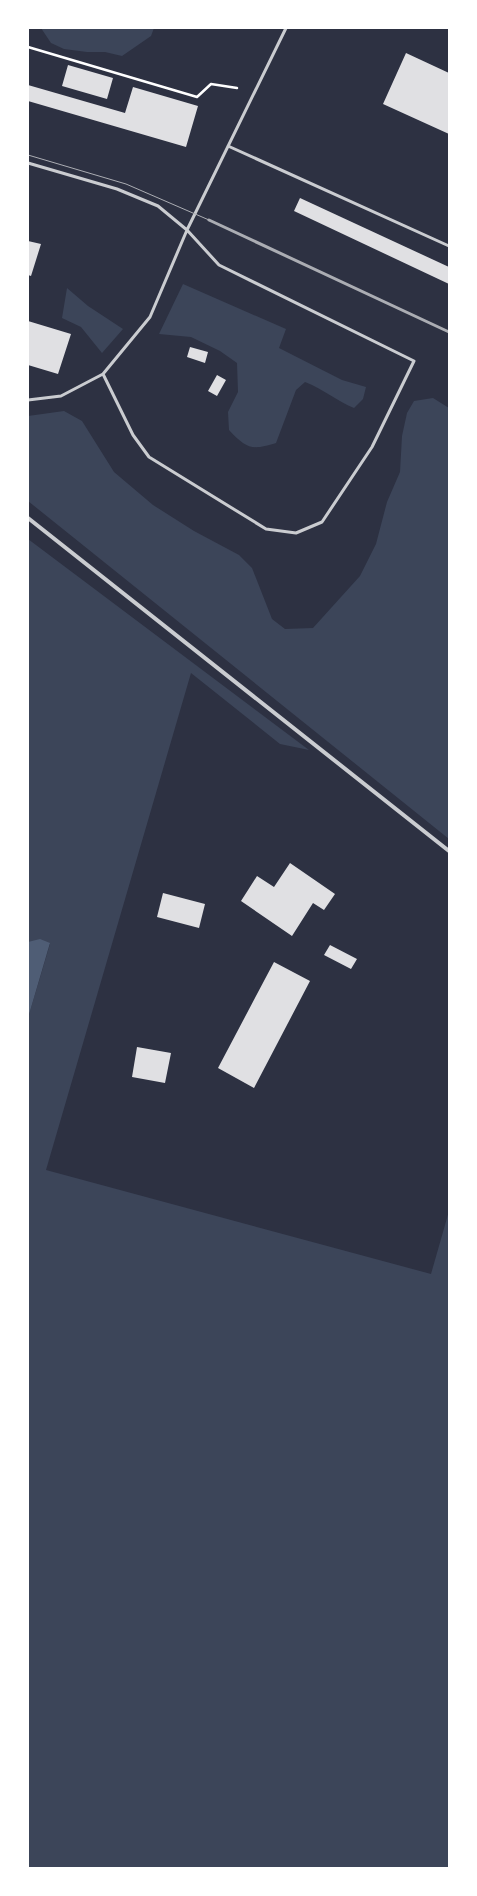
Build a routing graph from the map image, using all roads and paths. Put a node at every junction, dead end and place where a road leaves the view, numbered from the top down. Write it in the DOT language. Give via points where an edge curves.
graph roads {
  1 [pos="286,28"];
  2 [pos="28,47"];
  3 [pos="255,90"];
  4 [pos="228,146"];
  5 [pos="28,163"];
  6 [pos="187,230"];
  7 [pos="449,246"];
  8 [pos="102,374"];
  9 [pos="28,400"];
  10 [pos="28,518"];
  11 [pos="449,851"];
  1 -- 3 [label="lane"];
  2 -- 3 [label="path" via="197,97 211,84"];
  3 -- 4 [label="lane"];
  4 -- 6 [label="lane"];
  4 -- 7 [label="lane"];
  5 -- 6 [label="lane" via="117,189 158,206"];
  6 -- 8 [label="lane" via="150,317"];
  6 -- 8 [label="lane" via="219,265 414,361 372,447 322,522 296,533 266,530 149,457 133,435"];
  8 -- 9 [label="lane" via="61,396"];
  10 -- 11 [label="street"];
}
